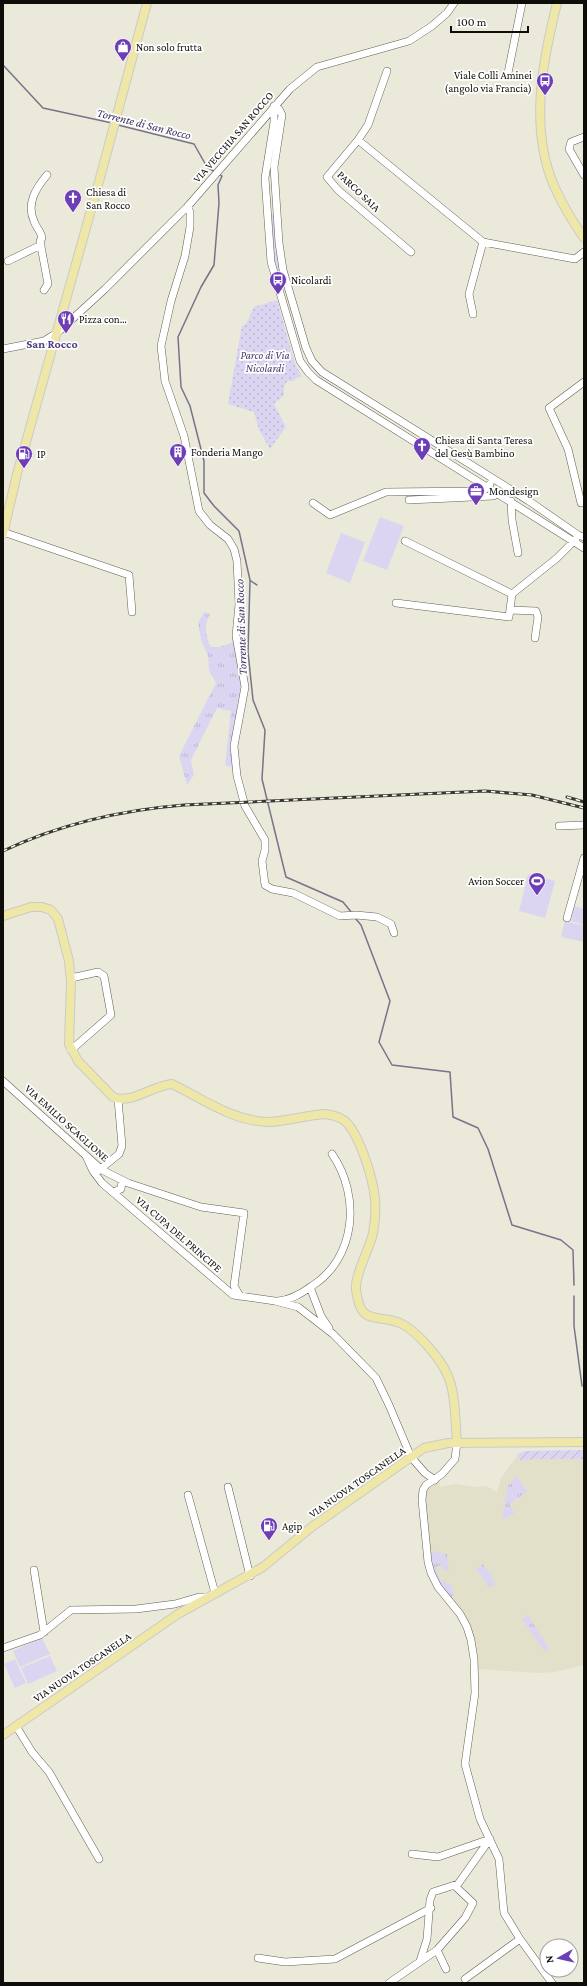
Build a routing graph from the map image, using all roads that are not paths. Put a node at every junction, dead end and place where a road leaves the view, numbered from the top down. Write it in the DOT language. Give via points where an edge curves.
graph roads {
  1 [pos="147,3"];
  2 [pos="454,3"];
  3 [pos="522,3"];
  4 [pos="557,3"];
  5 [pos="387,71"];
  6 [pos="508,73"];
  7 [pos="274,106"];
  8 [pos="584,137"];
  9 [pos="358,140"];
  10 [pos="47,175"];
  11 [pos="584,175"];
  12 [pos="188,206"];
  13 [pos="267,209"];
  14 [pos="276,209"];
  15 [pos="584,238"];
  16 [pos="483,242"];
  17 [pos="41,245"];
  18 [pos="411,252"];
  19 [pos="584,252"];
  20 [pos="8,261"];
  21 [pos="285,277"];
  22 [pos="277,285"];
  23 [pos="287,286"];
  24 [pos="44,290"];
  25 [pos="473,314"];
  26 [pos="296,315"];
  27 [pos="287,318"];
  28 [pos="57,333"];
  29 [pos="3,349"];
  30 [pos="584,382"];
  31 [pos="493,478"];
  32 [pos="488,486"];
  33 [pos="506,486"];
  34 [pos="500,494"];
  35 [pos="409,500"];
  36 [pos="511,501"];
  37 [pos="313,503"];
  38 [pos="581,503"];
  39 [pos="3,533"];
  40 [pos="581,536"];
  41 [pos="405,541"];
  42 [pos="574,542"];
  43 [pos="584,548"];
  44 [pos="518,553"];
  45 [pos="512,594"];
  46 [pos="396,603"];
  47 [pos="510,610"];
  48 [pos="132,612"];
  49 [pos="535,638"];
  50 [pos="584,825"];
  51 [pos="559,826"];
  52 [pos="584,858"];
  53 [pos="3,916"];
  54 [pos="567,918"];
  55 [pos="394,933"];
  56 [pos="71,978"];
  57 [pos="71,1050"];
  58 [pos="3,1081"];
  59 [pos="118,1099"];
  60 [pos="332,1154"];
  61 [pos="86,1156"];
  62 [pos="102,1170"];
  63 [pos="96,1175"];
  64 [pos="122,1181"];
  65 [pos="113,1192"];
  66 [pos="235,1277"];
  67 [pos="323,1278"];
  68 [pos="220,1283"];
  69 [pos="310,1288"];
  70 [pos="240,1296"];
  71 [pos="296,1296"];
  72 [pos="315,1299"];
  73 [pos="275,1301"];
  74 [pos="298,1307"];
  75 [pos="318,1318"];
  76 [pos="457,1442"];
  77 [pos="584,1442"];
  78 [pos="411,1457"];
  79 [pos="425,1473"];
  80 [pos="435,1480"];
  81 [pos="426,1485"];
  82 [pos="228,1487"];
  83 [pos="188,1495"];
  84 [pos="34,1570"];
  85 [pos="250,1576"];
  86 [pos="212,1595"];
  87 [pos="44,1632"];
  88 [pos="3,1648"];
  89 [pos="16,1726"];
  90 [pos="3,1735"];
  91 [pos="490,1839"];
  92 [pos="412,1854"];
  93 [pos="99,1858"];
  94 [pos="455,1886"];
  95 [pos="431,1908"];
  96 [pos="520,1939"];
  97 [pos="437,1950"];
  98 [pos="258,1958"];
  99 [pos="420,1961"];
  100 [pos="446,1969"];
  101 [pos="465,1979"];
  102 [pos="389,1983"];
  103 [pos="552,1983"];
  1 -- 28 [label="main road"];
  2 -- 7 [label="street, VIA VECCHIA SAN ROCCO" via="432,26 409,40 316,67"];
  3 -- 6 [label="street"];
  4 -- 15 [label="main road" via="543,70 543,147 554,188"];
  5 -- 9 [label="street, PARCO SAIA" via="368,125"];
  7 -- 12 [label="street, VIA VECCHIA SAN ROCCO"];
  7 -- 13 [label="street" via="265,178"];
  7 -- 14 [label="street" via="282,115 274,167"];
  8 -- 11 [label="street" via="571,142 569,149"];
  9 -- 16 [label="street"];
  9 -- 18 [label="street, PARCO SAIA" via="327,177 338,190"];
  10 -- 17 [label="street" via="33,194 32,200 32,219 41,232"];
  12 -- 28 [label="street, VIA VECCHIA SAN ROCCO"];
  12 -- 55 [label="street" via="190,226 185,256 161,346 165,381 184,436 199,511 210,525 228,540 237,561 239,604 236,636 245,687 234,746 237,776 245,806 264,840 262,861 265,885 293,893 340,916 377,917 391,924"];
  13 -- 14 [label="street"];
  13 -- 22 [label="street" via="270,250"];
  14 -- 21 [label="street"];
  16 -- 19 [label="street" via="575,259"];
  16 -- 25 [label="street" via="469,294"];
  17 -- 20 [label="street"];
  17 -- 24 [label="street" via="48,284"];
  21 -- 22 [label="street" via="279,278"];
  21 -- 23 [label="street"];
  22 -- 23 [label="street" via="286,288"];
  22 -- 27 [label="street"];
  23 -- 26 [label="street"];
  26 -- 27 [label="street"];
  26 -- 31 [label="street" via="309,357 322,372"];
  27 -- 32 [label="street" via="300,361 316,380"];
  28 -- 29 [label="street, VIA VECCHIA SAN ROCCO" via="44,341"];
  28 -- 39 [label="main road"];
  30 -- 38 [label="street" via="549,408 568,449"];
  31 -- 32 [label="street"];
  31 -- 33 [label="street"];
  32 -- 34 [label="street"];
  32 -- 37 [label="street" via="483,491 386,492 330,516"];
  33 -- 34 [label="street"];
  33 -- 40 [label="street"];
  34 -- 35 [label="street"];
  34 -- 36 [label="street"];
  36 -- 42 [label="street"];
  36 -- 44 [label="street"];
  39 -- 48 [label="street" via="129,576"];
  40 -- 42 [label="street"];
  41 -- 45 [label="street"];
  42 -- 43 [label="street"];
  42 -- 45 [label="street"];
  45 -- 47 [label="street"];
  46 -- 47 [label="street" via="509,618"];
  47 -- 49 [label="street" via="536,611 538,617"];
  50 -- 51 [label="street"];
  52 -- 54 [label="street"];
  53 -- 56 [label="main road" via="31,907 51,910 58,919"];
  56 -- 57 [label="main road" via="68,1038"];
  56 -- 57 [label="street" via="98,972 104,976 111,1014"];
  57 -- 59 [label="main road" via="91,1075"];
  58 -- 61 [label="street, VIA EMILIO SCAGLIONE"];
  59 -- 62 [label="street" via="122,1146 119,1154"];
  59 -- 76 [label="main road" via="132,1098 162,1085 172,1084 229,1114 244,1118 269,1122 325,1114 345,1121 362,1150 375,1199 373,1233 355,1286 361,1309 370,1318 400,1323 408,1328 441,1363 448,1374 451,1387"];
  60 -- 67 [label="street, VIA CUPA DEL PRINCIPE" via="344,1179 350,1225 341,1255"];
  61 -- 62 [label="street, VIA EMILIO SCAGLIONE"];
  61 -- 63 [label="street, VIA CUPA DEL PRINCIPE"];
  62 -- 63 [label="street"];
  62 -- 64 [label="street, VIA EMILIO SCAGLIONE"];
  63 -- 65 [label="street, VIA CUPA DEL PRINCIPE"];
  64 -- 65 [label="street" via="121,1189"];
  64 -- 66 [label="street, VIA EMILIO SCAGLIONE" via="201,1207 244,1213"];
  65 -- 68 [label="street, VIA CUPA DEL PRINCIPE"];
  66 -- 68 [label="street" via="229,1282"];
  66 -- 70 [label="street, VIA EMILIO SCAGLIONE" via="235,1289"];
  67 -- 69 [label="street, VIA CUPA DEL PRINCIPE"];
  67 -- 72 [label="street"];
  68 -- 70 [label="street, VIA CUPA DEL PRINCIPE" via="233,1295"];
  69 -- 71 [label="street, VIA CUPA DEL PRINCIPE"];
  69 -- 72 [label="street"];
  70 -- 73 [label="street, VIA CUPA DEL PRINCIPE"];
  71 -- 73 [label="street, VIA CUPA DEL PRINCIPE"];
  71 -- 74 [label="street" via="294,1302"];
  72 -- 75 [label="street"];
  73 -- 74 [label="street, VIA CUPA DEL PRINCIPE"];
  74 -- 75 [label="street, VIA CUPA DEL PRINCIPE"];
  75 -- 78 [label="street" via="376,1378"];
  76 -- 77 [label="main road, VIA NUOVA TOSCANELLA"];
  76 -- 78 [label="main road, VIA NUOVA TOSCANELLA" via="431,1445"];
  76 -- 80 [label="street" via="455,1459"];
  78 -- 79 [label="street"];
  78 -- 85 [label="main road, VIA NUOVA TOSCANELLA" via="313,1526"];
  79 -- 80 [label="street"];
  79 -- 81 [label="street"];
  80 -- 81 [label="street"];
  81 -- 91 [label="street" via="422,1500 431,1573 438,1587 460,1614 471,1640 475,1693 464,1760 480,1819"];
  82 -- 85 [label="street"];
  83 -- 86 [label="street"];
  84 -- 87 [label="street"];
  85 -- 86 [label="main road, VIA NUOVA TOSCANELLA"];
  86 -- 87 [label="street" via="175,1604 136,1609 71,1610"];
  86 -- 89 [label="main road, VIA NUOVA TOSCANELLA" via="178,1614"];
  87 -- 88 [label="street"];
  89 -- 90 [label="main road, VIA NUOVA TOSCANELLA"];
  89 -- 93 [label="street" via="32,1752 49,1772"];
  91 -- 92 [label="street" via="438,1857"];
  91 -- 94 [label="street"];
  91 -- 96 [label="street" via="500,1864 504,1913"];
  94 -- 95 [label="street" via="433,1892"];
  94 -- 97 [label="street" via="472,1901 472,1905 465,1918"];
  95 -- 98 [label="street" via="335,1959 285,1962"];
  95 -- 99 [label="street" via="427,1939"];
  96 -- 101 [label="street"];
  96 -- 103 [label="street"];
  97 -- 99 [label="street"];
  97 -- 100 [label="street"];
  99 -- 102 [label="street"];
}
